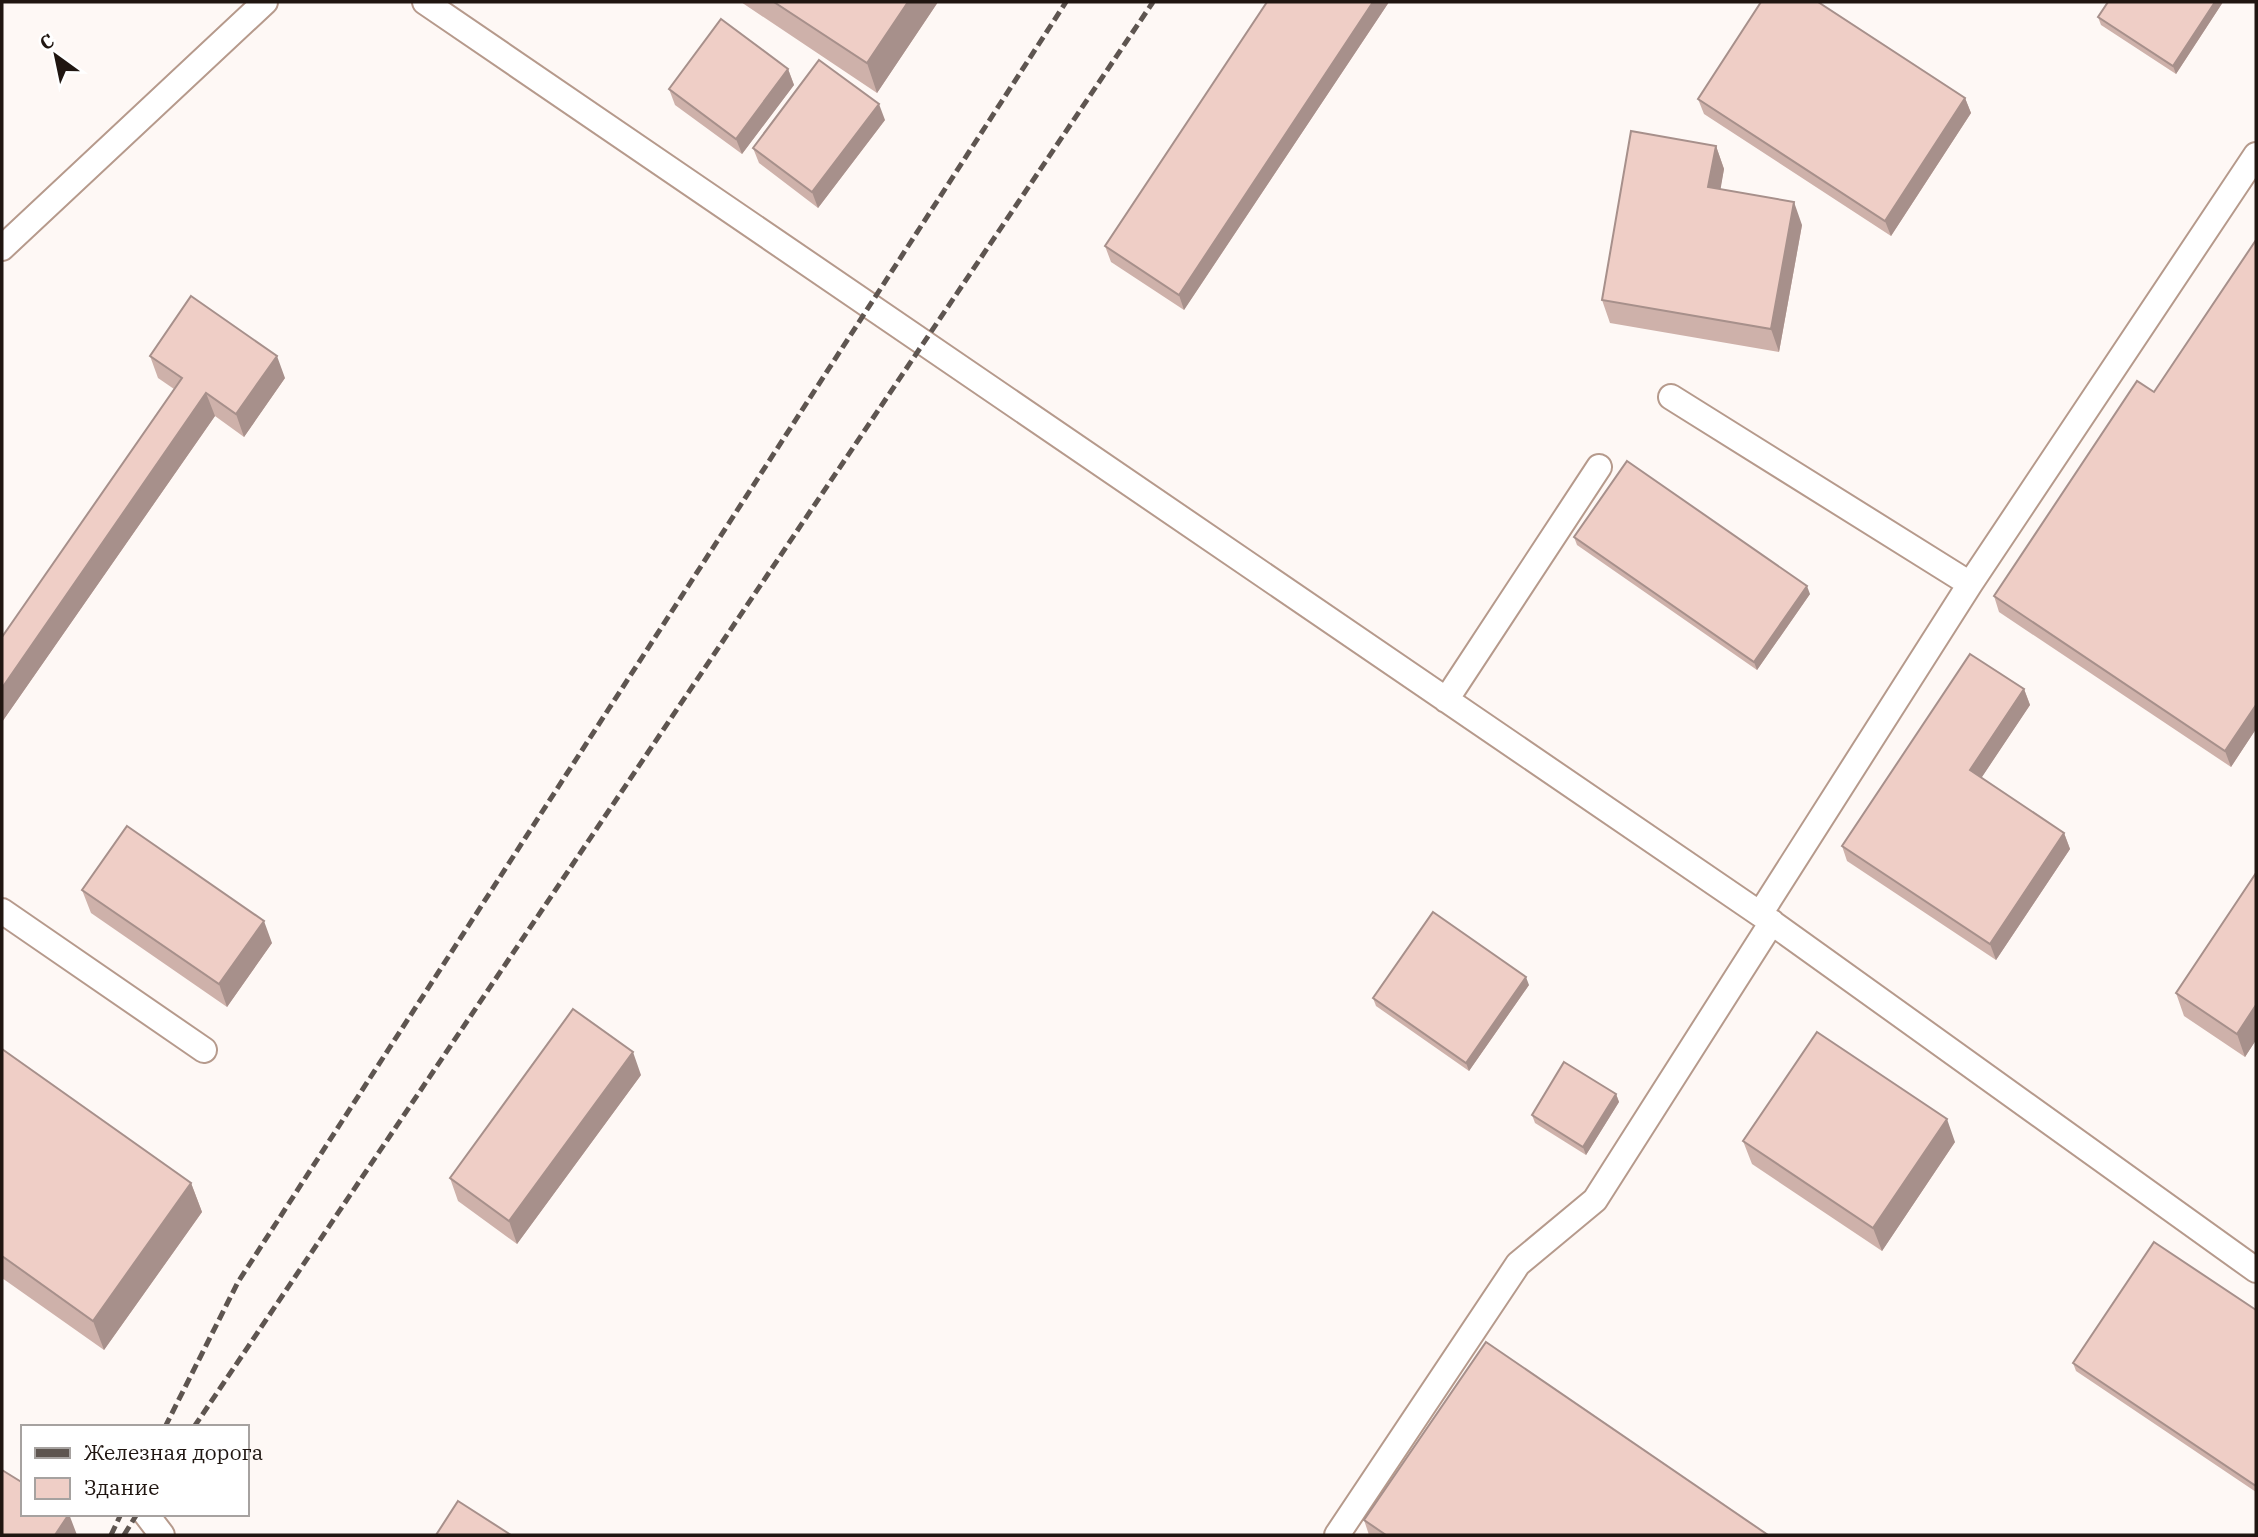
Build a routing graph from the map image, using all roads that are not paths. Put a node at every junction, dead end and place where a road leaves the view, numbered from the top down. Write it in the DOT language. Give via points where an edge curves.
graph roads {
  1 [pos="265,2"];
  2 [pos="425,2"];
  3 [pos="2256,155"];
  4 [pos="2,248"];
  5 [pos="1671,397"];
  6 [pos="1599,467"];
  7 [pos="1970,584"];
  8 [pos="1446,700"];
  9 [pos="2,911"];
  10 [pos="1766,918"];
  11 [pos="204,1050"];
  12 [pos="2256,1270"];
  13 [pos="148,1516"];
  14 [pos="162,1535"];
  15 [pos="1337,1535"];
  1 -- 4 [label="lane"];
  2 -- 8 [label="lane"];
  3 -- 7 [label="lane"];
  5 -- 7 [label="lane"];
  6 -- 8 [label="lane"];
  7 -- 10 [label="lane"];
  8 -- 10 [label="lane"];
  9 -- 11 [label="lane"];
  10 -- 12 [label="lane"];
  10 -- 15 [label="lane" via="1595,1200 1518,1264"];
  13 -- 14 [label="lane"];
}
